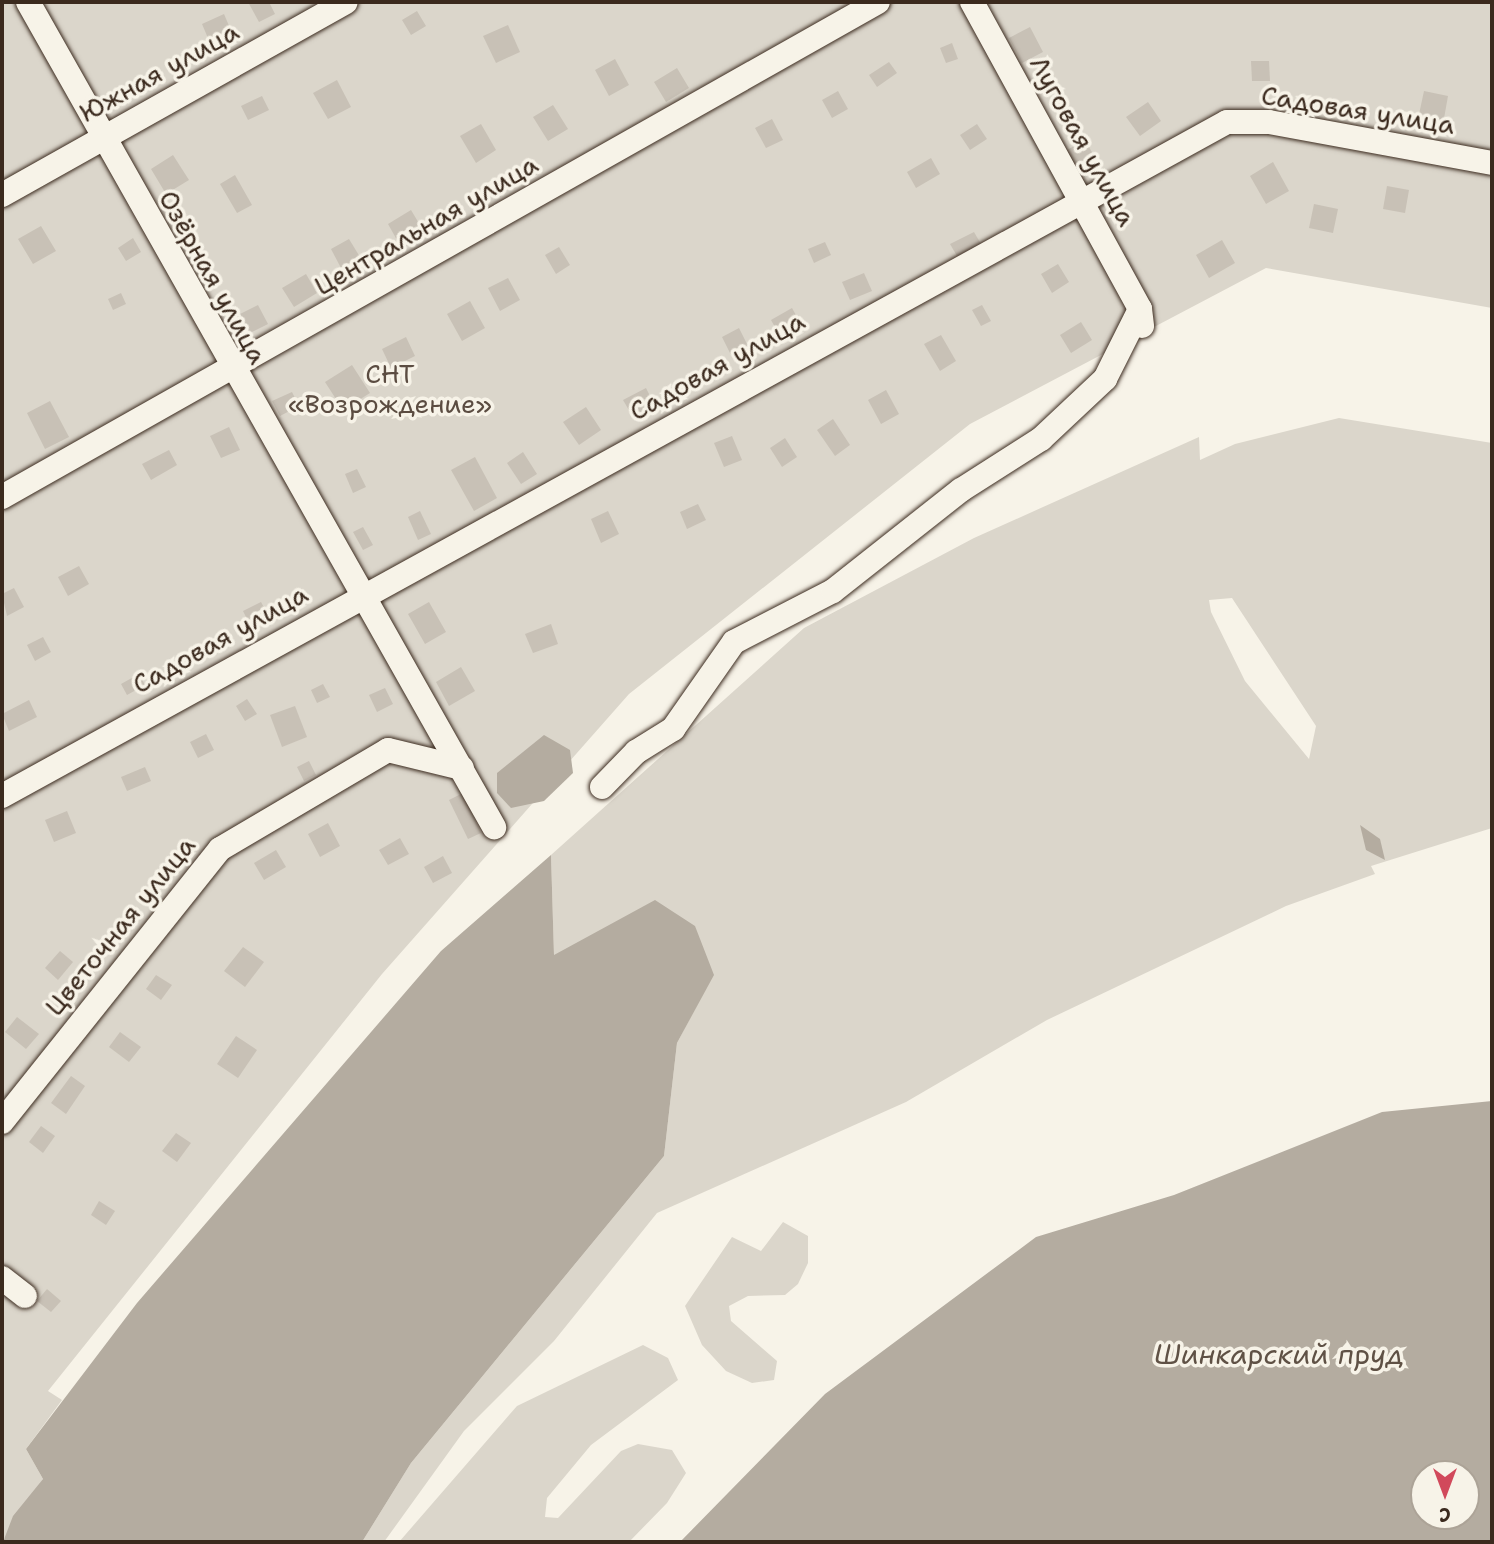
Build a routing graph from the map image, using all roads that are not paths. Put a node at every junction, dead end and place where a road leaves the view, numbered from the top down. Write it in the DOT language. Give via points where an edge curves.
graph roads {
  1 [pos="28,2"];
  2 [pos="346,2"];
  3 [pos="878,2"];
  4 [pos="972,2"];
  5 [pos="102,139"];
  6 [pos="1492,163"];
  7 [pos="2,195"];
  8 [pos="1083,201"];
  9 [pos="1140,309"];
  10 [pos="1140,342"];
  11 [pos="231,371"];
  12 [pos="2,497"];
  13 [pos="362,594"];
  14 [pos="459,764"];
  15 [pos="602,787"];
  16 [pos="2,796"];
  17 [pos="494,827"];
  18 [pos="2,1122"];
  19 [pos="2,1278"];
  20 [pos="25,1296"];
  1 -- 5 [label="street, Озёрная улица"];
  2 -- 5 [label="street, Южная улица"];
  3 -- 11 [label="street, Центральная улица"];
  4 -- 8 [label="street, Луговая улица"];
  5 -- 7 [label="street, Южная улица"];
  5 -- 11 [label="street, Озёрная улица"];
  6 -- 8 [label="street, Садовая улица" via="1269,122 1227,122"];
  8 -- 9 [label="street, Луговая улица"];
  8 -- 13 [label="street, Садовая улица"];
  9 -- 10 [label="street"];
  9 -- 15 [label="street" via="1105,379 1041,439 961,490 833,591 734,642 673,729 636,752"];
  11 -- 12 [label="street, Центральная улица"];
  11 -- 13 [label="street, Озёрная улица"];
  13 -- 14 [label="street, Озёрная улица"];
  13 -- 16 [label="street, Садовая улица"];
  14 -- 17 [label="street, Озёрная улица"];
  14 -- 18 [label="street, Цветочная улица" via="388,750 220,849"];
  19 -- 20 [label="street"];
}
